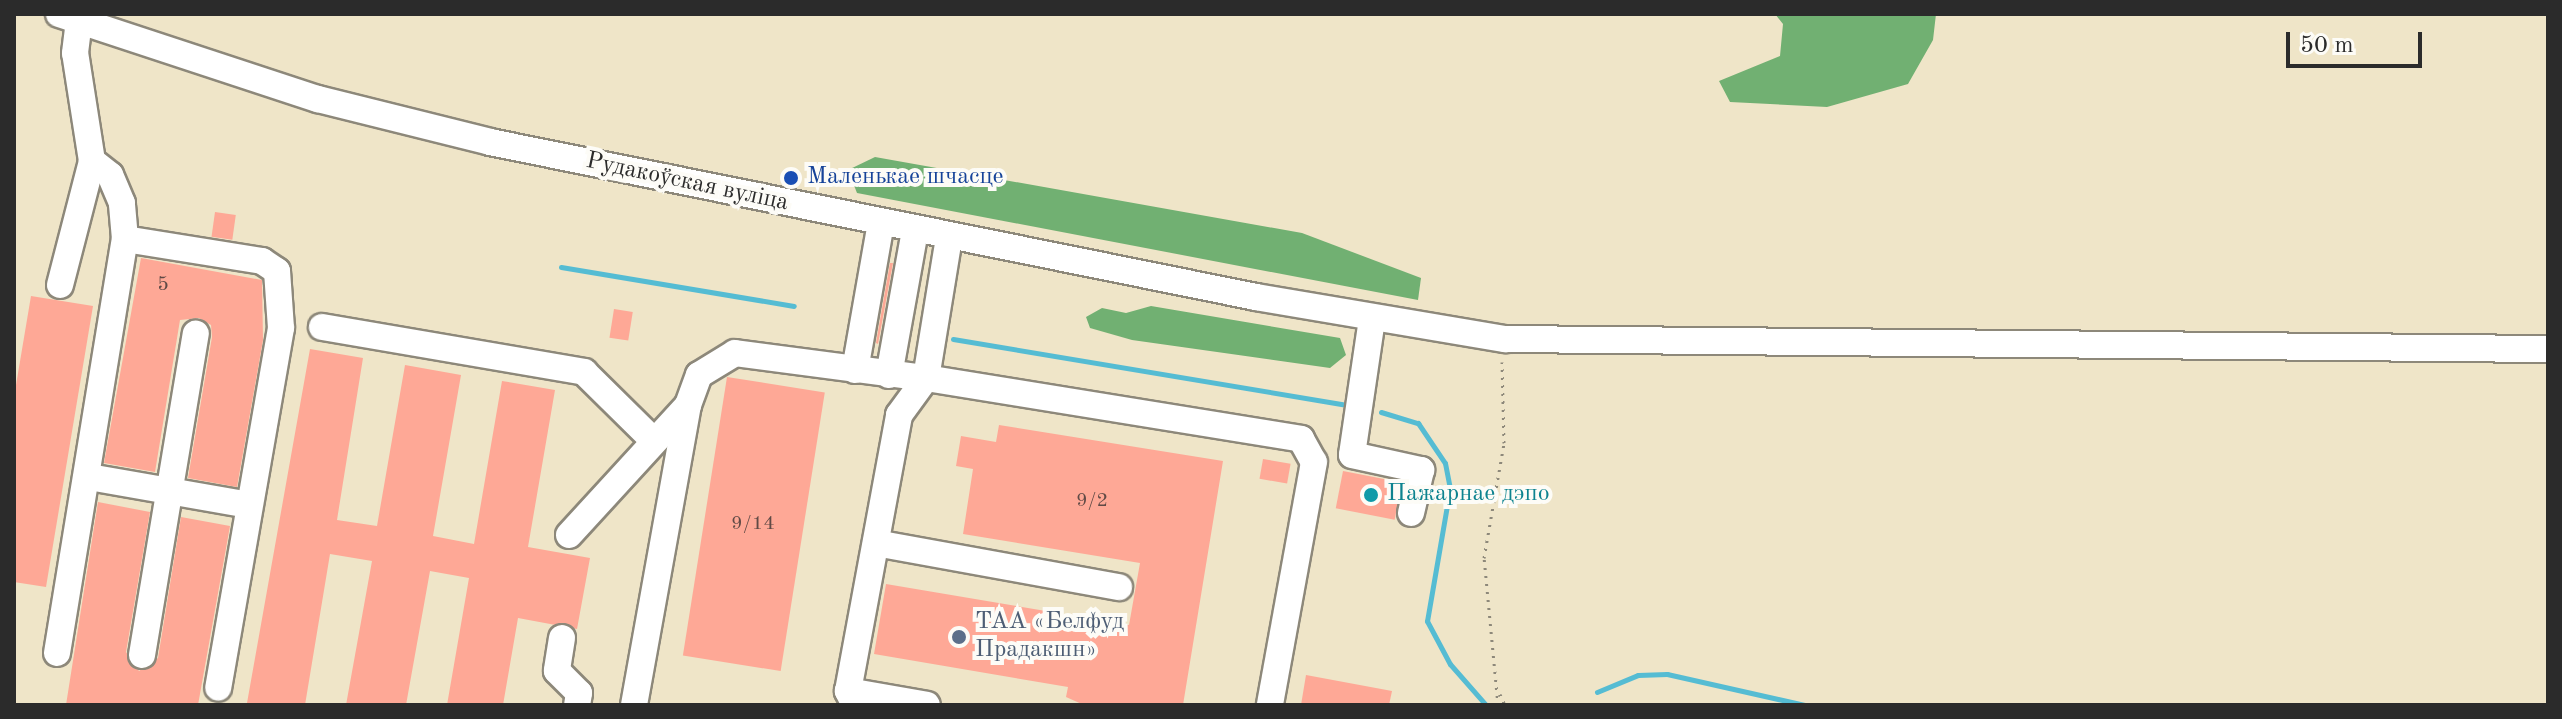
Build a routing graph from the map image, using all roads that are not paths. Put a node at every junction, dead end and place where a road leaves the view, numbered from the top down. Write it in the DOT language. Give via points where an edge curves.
graph roads {
  1 [pos="69,18"];
  2 [pos="113,23"];
  3 [pos="92,161"];
  4 [pos="881,223"];
  5 [pos="915,230"];
  6 [pos="949,237"];
  7 [pos="125,239"];
  8 [pos="60,285"];
  9 [pos="1372,319"];
  10 [pos="322,327"];
  11 [pos="196,334"];
  12 [pos="2548,349"];
  13 [pos="855,370"];
  14 [pos="889,375"];
  15 [pos="926,378"];
  16 [pos="688,405"];
  17 [pos="651,438"];
  18 [pos="89,477"];
  19 [pos="169,491"];
  20 [pos="249,505"];
  21 [pos="1411,513"];
  22 [pos="569,535"];
  23 [pos="876,543"];
  24 [pos="1119,587"];
  25 [pos="562,638"];
  26 [pos="57,653"];
  27 [pos="142,655"];
  28 [pos="218,688"];
  29 [pos="851,698"];
  30 [pos="577,705"];
  31 [pos="634,705"];
  32 [pos="927,705"];
  33 [pos="1270,705"];
  1 -- 2 [label="street, Рудакоўская вуліца"];
  1 -- 3 [label="street"];
  2 -- 4 [label="street, Рудакоўская вуліца" via="318,99 490,142"];
  3 -- 7 [label="street" via="110,175 122,203"];
  3 -- 8 [label="street"];
  4 -- 5 [label="street, Рудакоўская вуліца"];
  4 -- 13 [label="street"];
  5 -- 6 [label="street, Рудакоўская вуліца"];
  5 -- 14 [label="street"];
  6 -- 9 [label="street, Рудакоўская вуліца"];
  6 -- 15 [label="street"];
  7 -- 18 [label="street"];
  7 -- 20 [label="street" via="262,261 277,271 281,328"];
  9 -- 12 [label="street, Рудакоўская вуліца" via="1505,339"];
  9 -- 21 [label="street" via="1352,455 1421,470"];
  10 -- 17 [label="street" via="584,372"];
  11 -- 19 [label="street"];
  13 -- 14 [label="street"];
  13 -- 16 [label="street" via="735,353 699,375"];
  14 -- 15 [label="street"];
  15 -- 23 [label="street" via="899,415"];
  15 -- 33 [label="street" via="1301,439 1314,462"];
  16 -- 17 [label="street"];
  16 -- 31 [label="street"];
  17 -- 22 [label="street"];
  18 -- 19 [label="street"];
  18 -- 26 [label="street"];
  19 -- 20 [label="street"];
  19 -- 27 [label="street"];
  20 -- 28 [label="street"];
  23 -- 24 [label="street"];
  23 -- 29 [label="street"];
  25 -- 30 [label="street" via="557,671 579,693"];
  29 -- 32 [label="street"];
}
